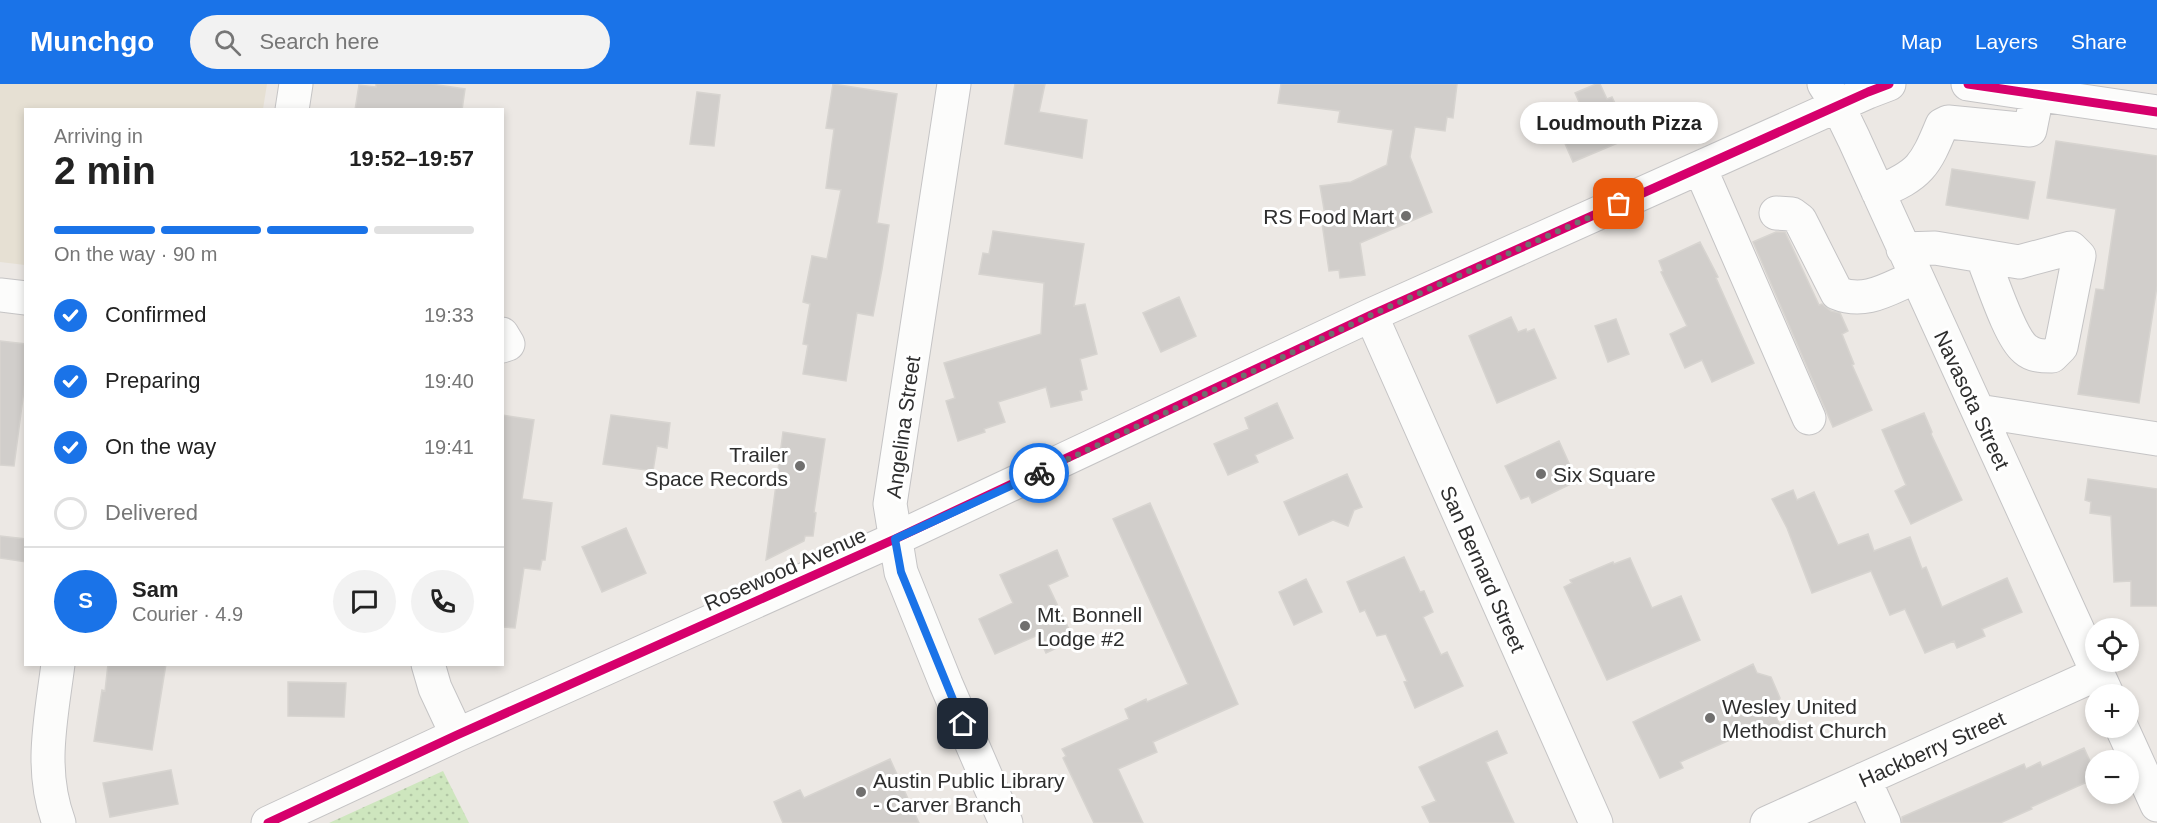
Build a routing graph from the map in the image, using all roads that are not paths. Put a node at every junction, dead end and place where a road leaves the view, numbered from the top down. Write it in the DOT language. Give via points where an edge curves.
graph roads {
  1 [pos="296,84"];
  2 [pos="954,84"];
  3 [pos="1889,84"];
  4 [pos="1976,85"];
  5 [pos="2037,89"];
  6 [pos="1831,95"];
  7 [pos="292,108"];
  8 [pos="2157,112"];
  9 [pos="1978,124"];
  10 [pos="1700,168"];
  11 [pos="1878,192"];
  12 [pos="1776,213"];
  13 [pos="1982,256"];
  14 [pos="1909,263"];
  15 [pos="0,295"];
  16 [pos="24,298"];
  17 [pos="1371,315"];
  18 [pos="1978,411"];
  19 [pos="1809,418"];
  20 [pos="2157,439"];
  21 [pos="895,539"];
  22 [pos="58,666"];
  23 [pos="429,666"];
  24 [pos="2102,684"];
  25 [pos="2085,691"];
  26 [pos="457,735"];
  27 [pos="2138,746"];
  28 [pos="1864,779"];
  29 [pos="2157,805"];
  30 [pos="59,823"];
  31 [pos="268,823"];
  32 [pos="1006,823"];
  33 [pos="1596,823"];
  34 [pos="1767,823"];
  35 [pos="1884,823"];
  1 -- 7 [label="street"];
  2 -- 21 [label="street, Angelina Street" via="890,504"];
  3 -- 6 [label="street, Rosewood Avenue"];
  4 -- 5 [label="street"];
  4 -- 9 [label="street"];
  5 -- 8 [label="street"];
  5 -- 9 [label="street" via="2030,130"];
  6 -- 10 [label="street, Rosewood Avenue"];
  6 -- 11 [label="street, Navasota Street"];
  9 -- 11 [label="street" via="1942,125 1922,166 1904,181"];
  10 -- 17 [label="street, Rosewood Avenue"];
  10 -- 19 [label="street"];
  11 -- 14 [label="street, Navasota Street"];
  12 -- 14 [label="street" via="1792,214 1800,220 1837,293 1850,298 1867,298"];
  13 -- 14 [label="street" via="1935,248"];
  14 -- 18 [label="street, Navasota Street"];
  15 -- 16 [label="street"];
  17 -- 21 [label="street, Rosewood Avenue"];
  17 -- 33 [label="street, San Bernard Street"];
  18 -- 20 [label="street"];
  18 -- 24 [label="street, Navasota Street"];
  21 -- 26 [label="street, Rosewood Avenue"];
  21 -- 32 [label="street, Angelina Street" via="901,572"];
  22 -- 30 [label="street" via="47,771"];
  23 -- 26 [label="street"];
  25 -- 28 [label="street, Hackberry Street"];
  26 -- 31 [label="street, Rosewood Avenue"];
  27 -- 29 [label="street"];
  28 -- 34 [label="street, Hackberry Street"];
  28 -- 35 [label="street"];
}
